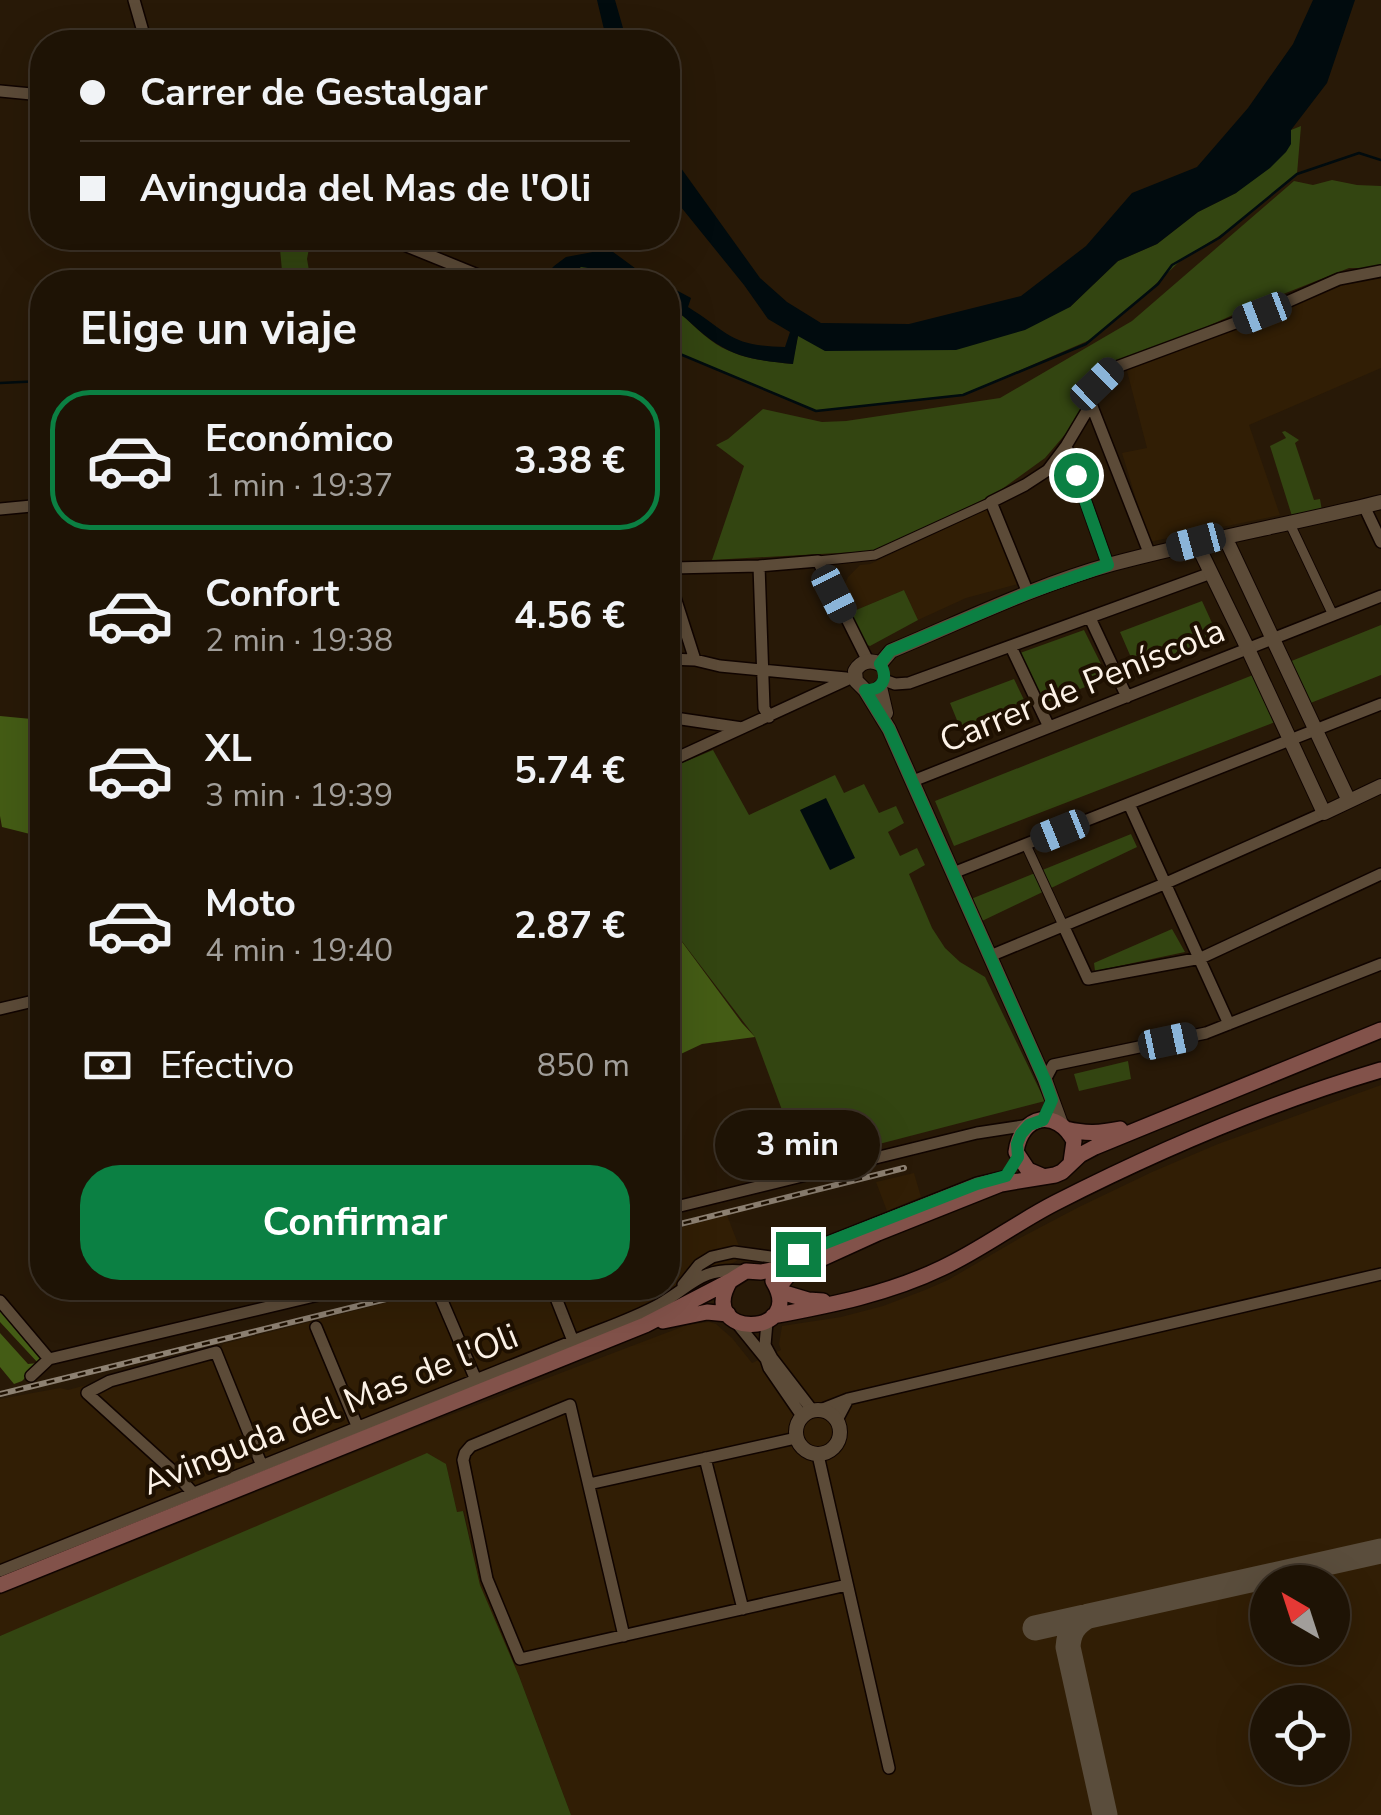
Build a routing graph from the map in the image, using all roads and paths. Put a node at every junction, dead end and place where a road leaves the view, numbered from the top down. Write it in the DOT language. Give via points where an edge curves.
graph roads {
  1 [pos="134,0"];
  2 [pos="143,30"];
  3 [pos="0,91"];
  4 [pos="30,94"];
  5 [pos="417,250"];
  6 [pos="466,270"];
  7 [pos="1381,270"];
  8 [pos="1091,404"];
  9 [pos="1066,446"];
  10 [pos="991,502"];
  11 [pos="1381,502"];
  12 [pos="30,506"];
  13 [pos="1364,506"];
  14 [pos="0,509"];
  15 [pos="1290,524"];
  16 [pos="1225,537"];
  17 [pos="1196,542"];
  18 [pos="1381,542"];
  19 [pos="1150,554"];
  20 [pos="818,561"];
  21 [pos="680,564"];
  22 [pos="1108,565"];
  23 [pos="760,566"];
  24 [pos="1211,572"];
  25 [pos="1028,593"];
  26 [pos="1381,596"];
  27 [pos="680,613"];
  28 [pos="1333,615"];
  29 [pos="1090,618"];
  30 [pos="1272,639"];
  31 [pos="1012,647"];
  32 [pos="1248,648"];
  33 [pos="680,659"];
  34 [pos="695,660"];
  35 [pos="764,670"];
  36 [pos="875,676"];
  37 [pos="852,677"];
  38 [pos="1127,697"];
  39 [pos="1381,704"];
  40 [pos="769,717"];
  41 [pos="680,719"];
  42 [pos="1049,727"];
  43 [pos="745,728"];
  44 [pos="1314,730"];
  45 [pos="1291,739"];
  46 [pos="680,755"];
  47 [pos="913,781"];
  48 [pos="1381,786"];
  49 [pos="1349,801"];
  50 [pos="1129,804"];
  51 [pos="1324,812"];
  52 [pos="1026,845"];
  53 [pos="953,873"];
  54 [pos="1381,874"];
  55 [pos="1164,884"];
  56 [pos="1063,924"];
  57 [pos="990,956"];
  58 [pos="1201,958"];
  59 [pos="1381,964"];
  60 [pos="30,1001"];
  61 [pos="0,1009"];
  62 [pos="1229,1024"];
  63 [pos="1381,1030"];
  64 [pos="1381,1070"];
  65 [pos="1045,1080"];
  66 [pos="1052,1100"];
  67 [pos="1158,1120"];
  68 [pos="1036,1122"];
  69 [pos="1064,1126"];
  70 [pos="996,1131"];
  71 [pos="1018,1151"];
  72 [pos="1071,1162"];
  73 [pos="1042,1176"];
  74 [pos="1004,1180"];
  75 [pos="680,1207"];
  76 [pos="811,1262"];
  77 [pos="754,1272"];
  78 [pos="1381,1274"];
  79 [pos="730,1281"];
  80 [pos="680,1288"];
  81 [pos="680,1290"];
  82 [pos="778,1290"];
  83 [pos="297,1300"];
  84 [pos="442,1300"];
  85 [pos="557,1300"];
  86 [pos="665,1300"];
  87 [pos="0,1301"];
  88 [pos="849,1302"];
  89 [pos="732,1318"];
  90 [pos="770,1319"];
  91 [pos="645,1325"];
  92 [pos="316,1327"];
  93 [pos="574,1341"];
  94 [pos="48,1359"];
  95 [pos="31,1376"];
  96 [pos="476,1380"];
  97 [pos="848,1399"];
  98 [pos="811,1412"];
  99 [pos="837,1420"];
  100 [pos="358,1428"];
  101 [pos="796,1438"];
  102 [pos="818,1455"];
  103 [pos="704,1458"];
  104 [pos="262,1466"];
  105 [pos="588,1484"];
  106 [pos="193,1493"];
  107 [pos="0,1570"];
  108 [pos="0,1584"];
  109 [pos="848,1585"];
  110 [pos="743,1609"];
  111 [pos="624,1636"];
  112 [pos="889,1768"];
  1 -- 2 [label="street"];
  3 -- 4 [label="street"];
  5 -- 6 [label="street"];
  7 -- 8 [label="street" via="1339,279 1114,368 1097,384"];
  8 -- 9 [label="street"];
  8 -- 19 [label="street"];
  9 -- 10 [label="street" via="1048,470"];
  9 -- 22 [label="street"];
  10 -- 20 [label="street" via="875,555"];
  10 -- 25 [label="street"];
  11 -- 13 [label="street"];
  12 -- 14 [label="street"];
  13 -- 15 [label="street"];
  13 -- 18 [label="street"];
  15 -- 16 [label="street"];
  15 -- 28 [label="street"];
  16 -- 17 [label="street"];
  16 -- 30 [label="street"];
  17 -- 19 [label="street"];
  17 -- 24 [label="street"];
  19 -- 22 [label="street"];
  20 -- 23 [label="street"];
  20 -- 36 [label="street"];
  21 -- 23 [label="street"];
  22 -- 25 [label="street"];
  23 -- 35 [label="street"];
  24 -- 29 [label="street"];
  24 -- 32 [label="street"];
  25 -- 36 [label="street" via="890,651"];
  26 -- 28 [label="street, Carrer de Peníscola"];
  27 -- 34 [label="street"];
  28 -- 30 [label="street, Carrer de Peníscola"];
  29 -- 31 [label="street"];
  29 -- 38 [label="street"];
  30 -- 32 [label="street, Carrer de Peníscola"];
  30 -- 44 [label="street"];
  31 -- 36 [label="street" via="909,683"];
  31 -- 42 [label="street"];
  32 -- 38 [label="street, Carrer de Peníscola"];
  32 -- 45 [label="street"];
  33 -- 34 [label="street"];
  34 -- 35 [label="street"];
  35 -- 37 [label="street"];
  35 -- 40 [label="street"];
  36 -- 37 [label="street" via="858,666"];
  36 -- 47 [label="street"];
  37 -- 40 [label="street"];
  38 -- 42 [label="street, Carrer de Peníscola"];
  39 -- 44 [label="street"];
  40 -- 43 [label="street"];
  41 -- 43 [label="street"];
  42 -- 47 [label="street, Carrer de Peníscola"];
  43 -- 46 [label="street"];
  44 -- 45 [label="street"];
  44 -- 49 [label="street"];
  45 -- 50 [label="street"];
  45 -- 51 [label="street"];
  47 -- 53 [label="street"];
  48 -- 49 [label="street"];
  49 -- 51 [label="street"];
  50 -- 52 [label="street"];
  50 -- 55 [label="street"];
  51 -- 55 [label="street"];
  52 -- 53 [label="street"];
  52 -- 56 [label="street"];
  53 -- 57 [label="street"];
  54 -- 58 [label="street"];
  55 -- 56 [label="street"];
  55 -- 58 [label="street"];
  56 -- 57 [label="street"];
  56 -- 58 [label="street" via="1088,979"];
  57 -- 65 [label="street"];
  58 -- 62 [label="street"];
  59 -- 62 [label="street"];
  60 -- 61 [label="street"];
  62 -- 65 [label="street" via="1052,1065"];
  63 -- 67 [label="main road"];
  64 -- 88 [label="main road" via="1179,1144 1053,1204 944,1268"];
  65 -- 66 [label="street"];
  66 -- 68 [label="street"];
  66 -- 69 [label="street"];
  67 -- 69 [label="main road" via="1096,1134"];
  67 -- 72 [label="main road"];
  68 -- 69 [label="main road"];
  68 -- 70 [label="street"];
  68 -- 71 [label="main road" via="1021,1134"];
  69 -- 72 [label="main road" via="1074,1141"];
  70 -- 71 [label="street"];
  70 -- 75 [label="street"];
  71 -- 73 [label="main road" via="1028,1170"];
  71 -- 74 [label="main road"];
  72 -- 73 [label="main road" via="1062,1172"];
  73 -- 74 [label="main road"];
  74 -- 76 [label="main road"];
  74 -- 80 [label="street, Avinguda del Mas de l'Oli" via="977,1184 798,1254 712,1257"];
  76 -- 77 [label="main road"];
  76 -- 82 [label="main road" via="790,1273"];
  77 -- 79 [label="main road"];
  77 -- 81 [label="street, Avinguda del Mas de l'Oli" via="723,1269"];
  77 -- 82 [label="main road"];
  78 -- 97 [label="street"];
  79 -- 89 [label="main road" via="724,1297"];
  79 -- 91 [label="main road"];
  82 -- 88 [label="main road"];
  82 -- 90 [label="main road"];
  83 -- 94 [label="street"];
  84 -- 96 [label="street"];
  85 -- 93 [label="street"];
  86 -- 93 [label="street, Avinguda del Mas de l'Oli"];
  87 -- 94 [label="street"];
  88 -- 90 [label="main road"];
  89 -- 90 [label="main road" via="752,1326"];
  89 -- 91 [label="main road" via="708,1312"];
  89 -- 98 [label="street"];
  90 -- 98 [label="street" via="766,1344 772,1358"];
  91 -- 108 [label="main road"];
  92 -- 100 [label="street"];
  93 -- 96 [label="street, Avinguda del Mas de l'Oli"];
  94 -- 95 [label="street"];
  96 -- 100 [label="street, Avinguda del Mas de l'Oli"];
  97 -- 98 [label="street"];
  97 -- 99 [label="street"];
  98 -- 99 [label="street" via="827,1411"];
  98 -- 101 [label="street" via="797,1422"];
  99 -- 102 [label="street" via="838,1443"];
  100 -- 104 [label="street, Avinguda del Mas de l'Oli"];
  101 -- 102 [label="street"];
  101 -- 103 [label="street"];
  102 -- 109 [label="street"];
  103 -- 105 [label="street"];
  103 -- 110 [label="street"];
  104 -- 106 [label="street, Avinguda del Mas de l'Oli"];
  104 -- 106 [label="street" via="216,1352 87,1393"];
  105 -- 111 [label="street"];
  105 -- 111 [label="street" via="570,1404 471,1446 463,1460 487,1579 520,1660"];
  106 -- 107 [label="street, Avinguda del Mas de l'Oli"];
  109 -- 110 [label="street"];
  109 -- 112 [label="street"];
  110 -- 111 [label="street"];
}
